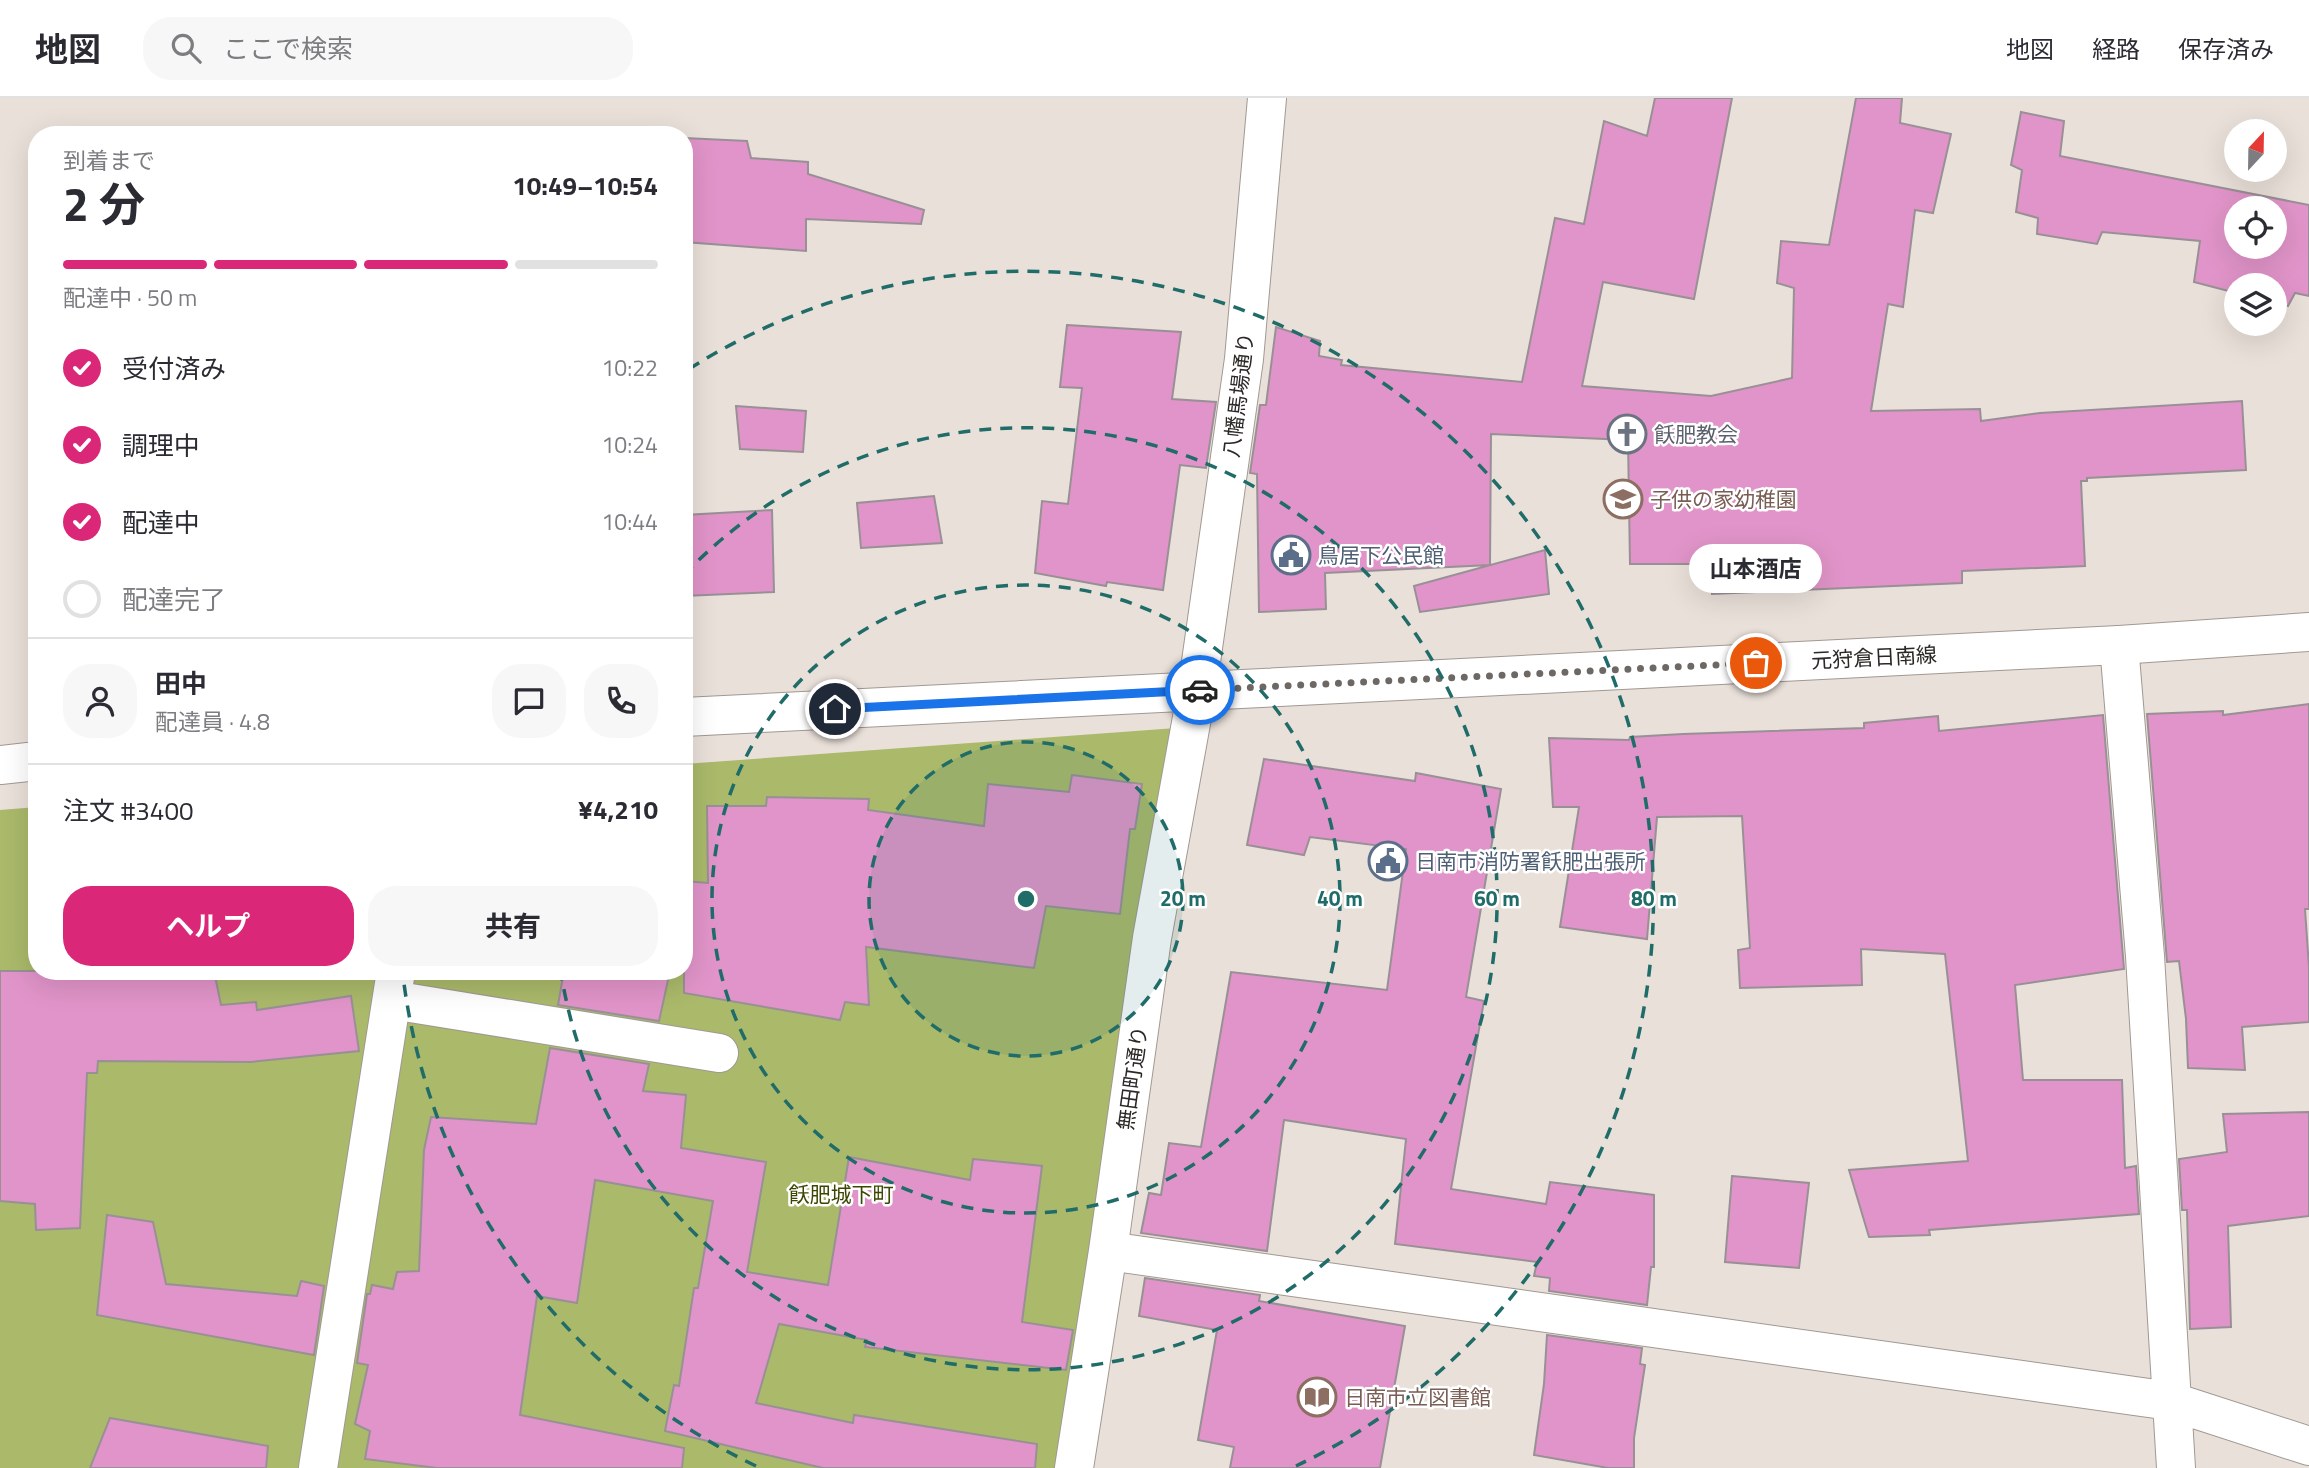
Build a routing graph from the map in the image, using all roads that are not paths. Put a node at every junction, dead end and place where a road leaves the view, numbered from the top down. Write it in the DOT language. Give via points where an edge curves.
graph roads {
  1 [pos="1267,98"];
  2 [pos="2309,632"];
  3 [pos="2119,645"];
  4 [pos="1197,690"];
  5 [pos="693,716"];
  6 [pos="28,762"];
  7 [pos="0,765"];
  8 [pos="394,986"];
  9 [pos="719,1053"];
  10 [pos="1108,1251"];
  11 [pos="2170,1401"];
  12 [pos="2309,1446"];
  13 [pos="318,1468"];
  14 [pos="1074,1468"];
  15 [pos="2176,1468"];
  1 -- 4 [label="street, 八幡馬場通り" via="1244,359"];
  2 -- 3 [label="street, 元狩倉日南線"];
  3 -- 4 [label="street, 元狩倉日南線"];
  3 -- 11 [label="street" via="2145,957"];
  4 -- 5 [label="street, 元狩倉日南線"];
  4 -- 10 [label="street, 無田町通り" via="1152,938"];
  6 -- 7 [label="street"];
  8 -- 9 [label="street"];
  8 -- 13 [label="street"];
  10 -- 11 [label="street"];
  10 -- 14 [label="street, 無田町通り"];
  11 -- 12 [label="street"];
  11 -- 15 [label="street"];
}
